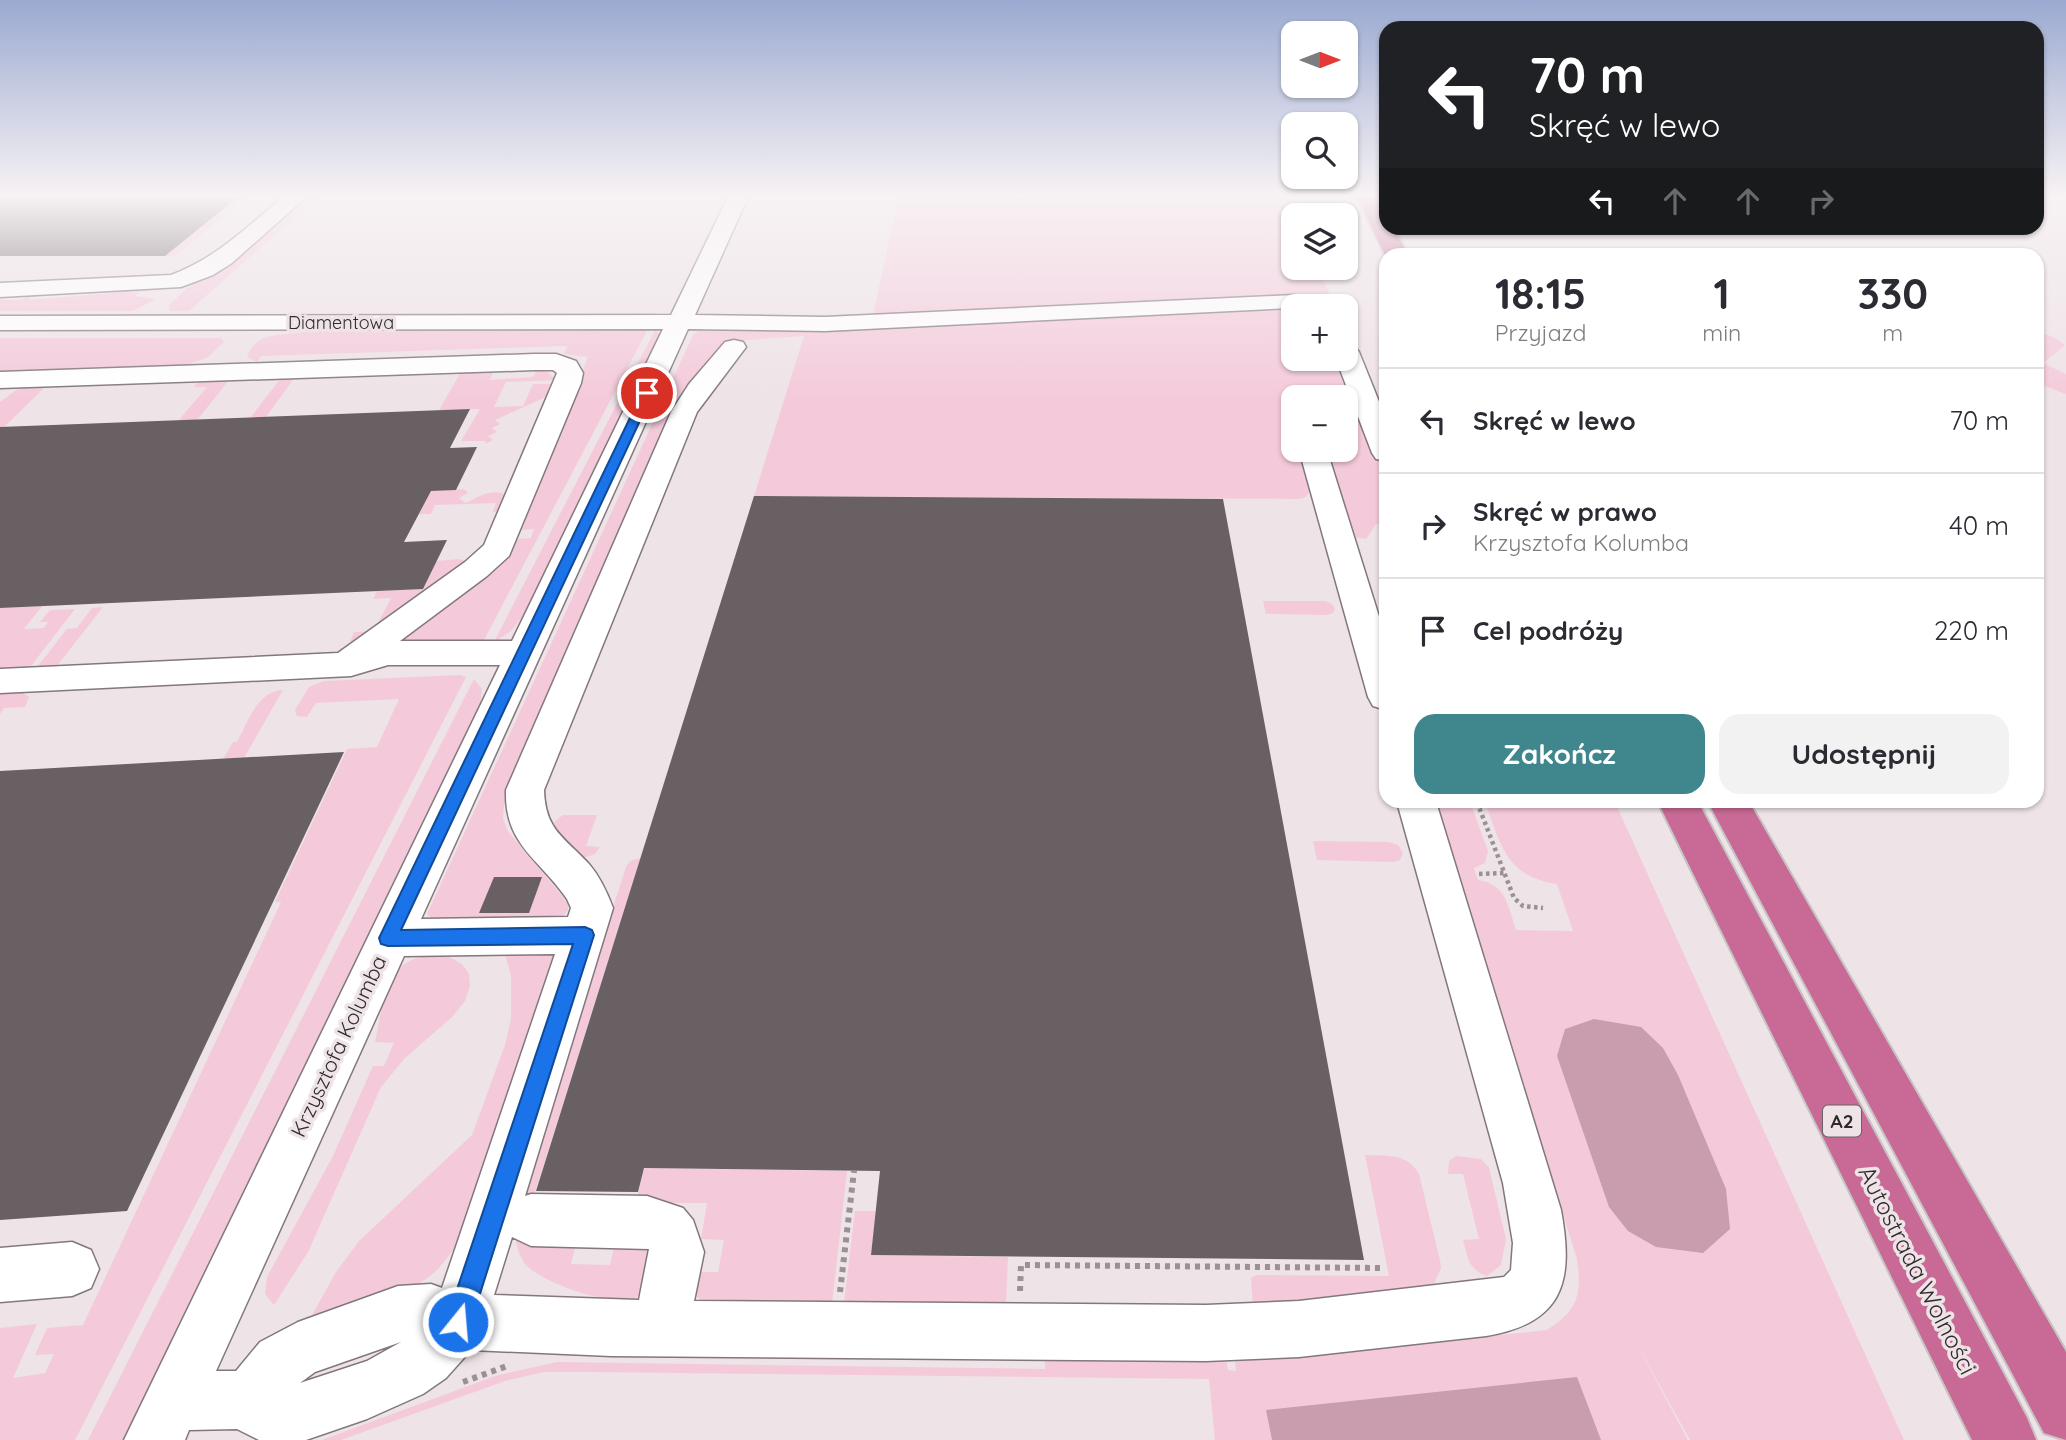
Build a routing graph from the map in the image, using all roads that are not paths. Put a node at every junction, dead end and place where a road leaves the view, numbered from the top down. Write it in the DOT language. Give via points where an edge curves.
graph roads {
  1 [pos="214,264"];
  2 [pos="707,264"];
  3 [pos="173,282"];
  4 [pos="0,290"];
  5 [pos="1281,303"];
  6 [pos="136,322"];
  7 [pos="257,322"];
  8 [pos="681,322"];
  9 [pos="0,323"];
  10 [pos="734,347"];
  11 [pos="1354,371"];
  12 [pos="210,373"];
  13 [pos="0,380"];
  14 [pos="1379,435"];
  15 [pos="1316,462"];
  16 [pos="520,659"];
  17 [pos="348,664"];
  18 [pos="1379,673"];
  19 [pos="0,681"];
  20 [pos="1419,808"];
  21 [pos="1681,808"];
  22 [pos="1731,808"];
  23 [pos="585,935"];
  24 [pos="388,938"];
  25 [pos="531,1220"];
  26 [pos="72,1269"];
  27 [pos="0,1275"];
  28 [pos="458,1322"];
  29 [pos="660,1328"];
  30 [pos="250,1400"];
  31 [pos="2066,1411"];
  32 [pos="163,1421"];
  33 [pos="2006,1440"];
  1 -- 3 [label="street"];
  2 -- 8 [label="street, Krzysztofa Kolumba"];
  3 -- 4 [label="street"];
  3 -- 6 [label="street" via="172,292"];
  5 -- 8 [label="street, Diamentowa" via="825,324"];
  6 -- 7 [label="street, Diamentowa"];
  6 -- 9 [label="street, Diamentowa"];
  7 -- 8 [label="street, Diamentowa"];
  7 -- 12 [label="street"];
  8 -- 16 [label="street, Krzysztofa Kolumba"];
  10 -- 23 [label="street" via="684,412 525,790 528,824 590,898"];
  11 -- 14 [label="street"];
  12 -- 13 [label="street"];
  12 -- 17 [label="street" via="541,361 562,364 569,370 568,383 498,549"];
  15 -- 18 [label="street"];
  16 -- 17 [label="street" via="374,673"];
  16 -- 24 [label="street, Krzysztofa Kolumba"];
  17 -- 19 [label="street"];
  20 -- 29 [label="street" via="1529,1182 1540,1258 1536,1281 1525,1296 1486,1308 1252,1333"];
  21 -- 33 [label="highway, Autostrada Wolności / A2"];
  22 -- 31 [label="highway, A2"];
  23 -- 24 [label="street"];
  23 -- 28 [label="street"];
  24 -- 32 [label="street, Krzysztofa Kolumba"];
  25 -- 29 [label="street" via="647,1222 670,1229 677,1252"];
  26 -- 27 [label="street"];
  28 -- 29 [label="street"];
  28 -- 30 [label="lane" via="428,1357 381,1384 291,1415 266,1413"];
  30 -- 32 [label="street"];
}
